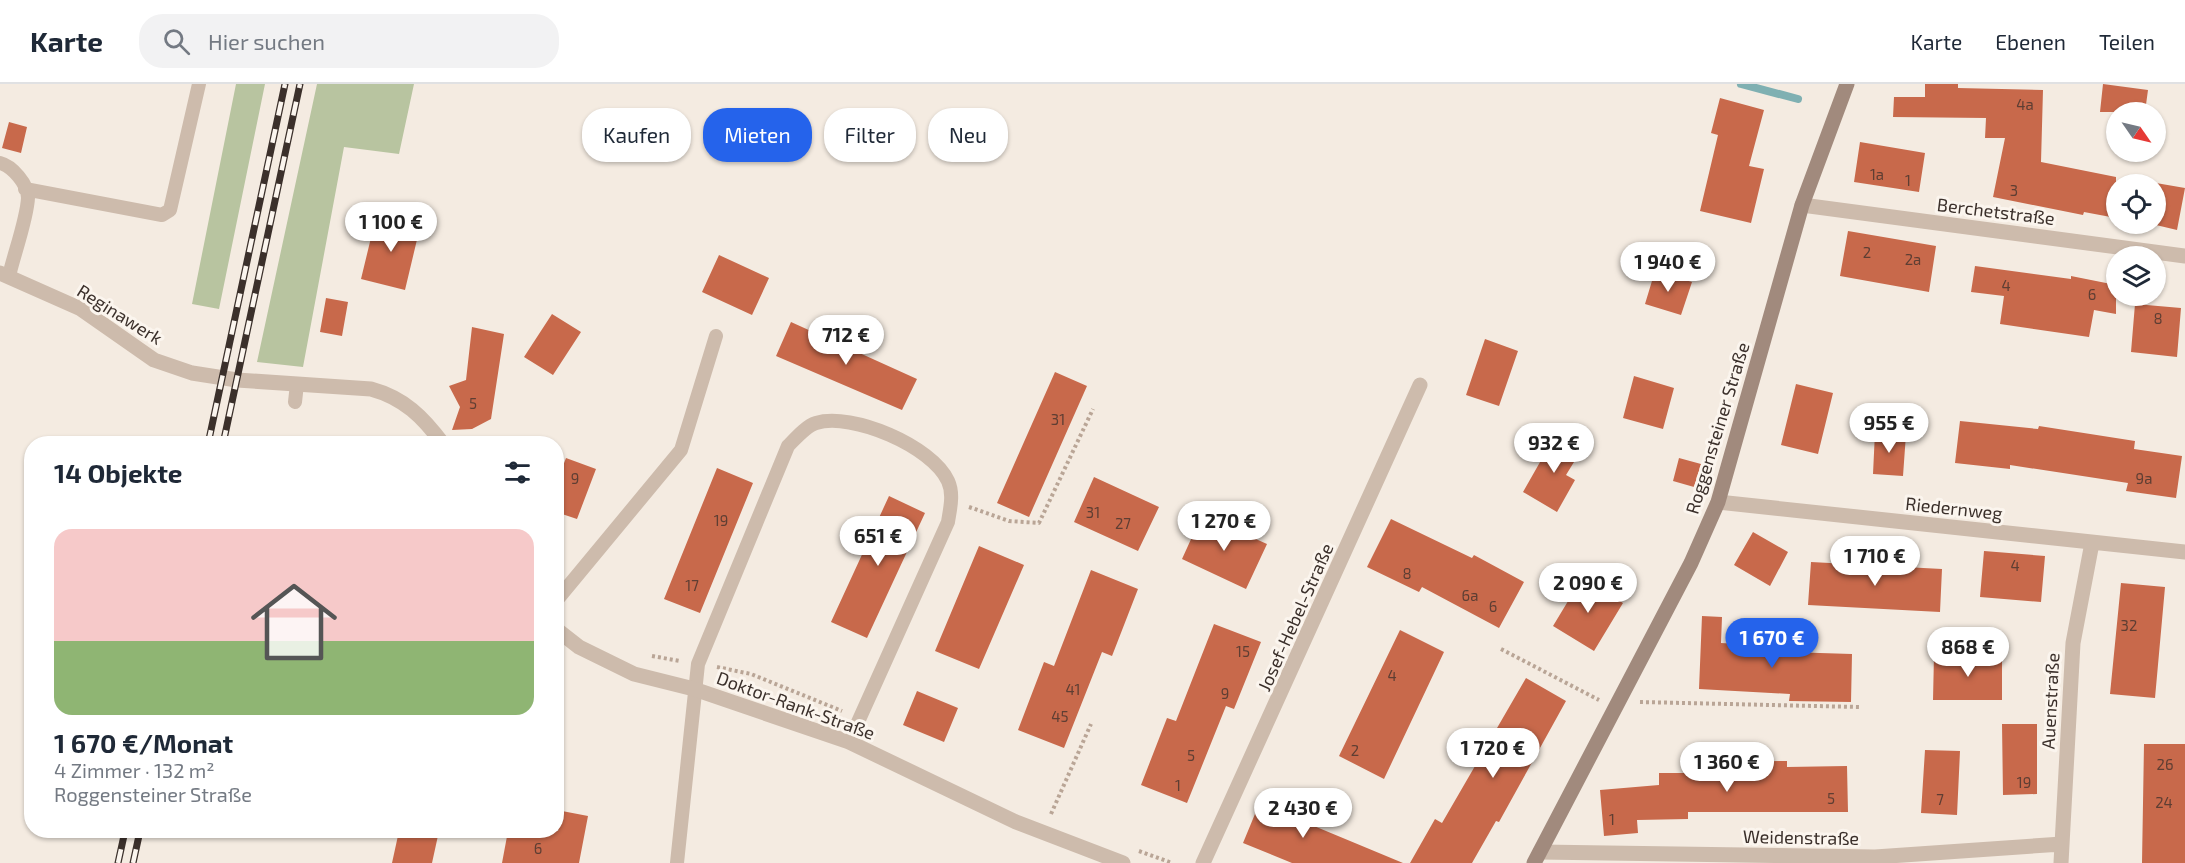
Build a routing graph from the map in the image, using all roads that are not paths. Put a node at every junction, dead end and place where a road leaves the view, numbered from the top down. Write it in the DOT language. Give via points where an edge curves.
graph roads {
  1 [pos="199,84"];
  2 [pos="1847,84"];
  3 [pos="0,163"];
  4 [pos="25,189"];
  5 [pos="1802,205"];
  6 [pos="2185,256"];
  7 [pos="5,275"];
  8 [pos="716,336"];
  9 [pos="297,384"];
  10 [pos="1420,385"];
  11 [pos="295,402"];
  12 [pos="437,436"];
  13 [pos="1718,502"];
  14 [pos="2092,543"];
  15 [pos="2185,552"];
  16 [pos="564,590"];
  17 [pos="564,635"];
  18 [pos="694,689"];
  19 [pos="849,742"];
  20 [pos="2061,844"];
  21 [pos="1537,858"];
  22 [pos="677,863"];
  23 [pos="1123,863"];
  24 [pos="1203,863"];
  25 [pos="2061,863"];
  1 -- 4 [label="lane" via="170,210 162,215"];
  2 -- 5 [label="street, Roggensteiner Straße"];
  3 -- 4 [label="lane" via="7,165"];
  4 -- 7 [label="lane" via="28,196"];
  5 -- 6 [label="street, Berchetstraße"];
  5 -- 13 [label="street, Roggensteiner Straße"];
  7 -- 9 [label="street, Reginawerk" via="81,309 154,360 192,373"];
  8 -- 16 [label="lane" via="681,450"];
  9 -- 11 [label="lane"];
  9 -- 12 [label="street" via="371,389 392,395 422,416"];
  10 -- 24 [label="street, Josef-Hebel-Straße"];
  13 -- 14 [label="street, Riedernweg"];
  13 -- 21 [label="street, Roggensteiner Straße" via="1691,563 1612,696"];
  14 -- 15 [label="street, Riedernweg"];
  14 -- 20 [label="street, Auenstraße" via="2073,643"];
  17 -- 18 [label="street, Doktor-Rank-Straße" via="634,674"];
  18 -- 19 [label="street, Doktor-Rank-Straße"];
  18 -- 19 [label="lane" via="698,664 788,446 814,423 846,420 885,431 927,456 948,481 952,501 948,522"];
  18 -- 22 [label="lane"];
  19 -- 23 [label="street, Doktor-Rank-Straße" via="1016,822"];
  20 -- 21 [label="street, Weidenstraße" via="1875,857"];
  20 -- 25 [label="street, Auenstraße"];
}
